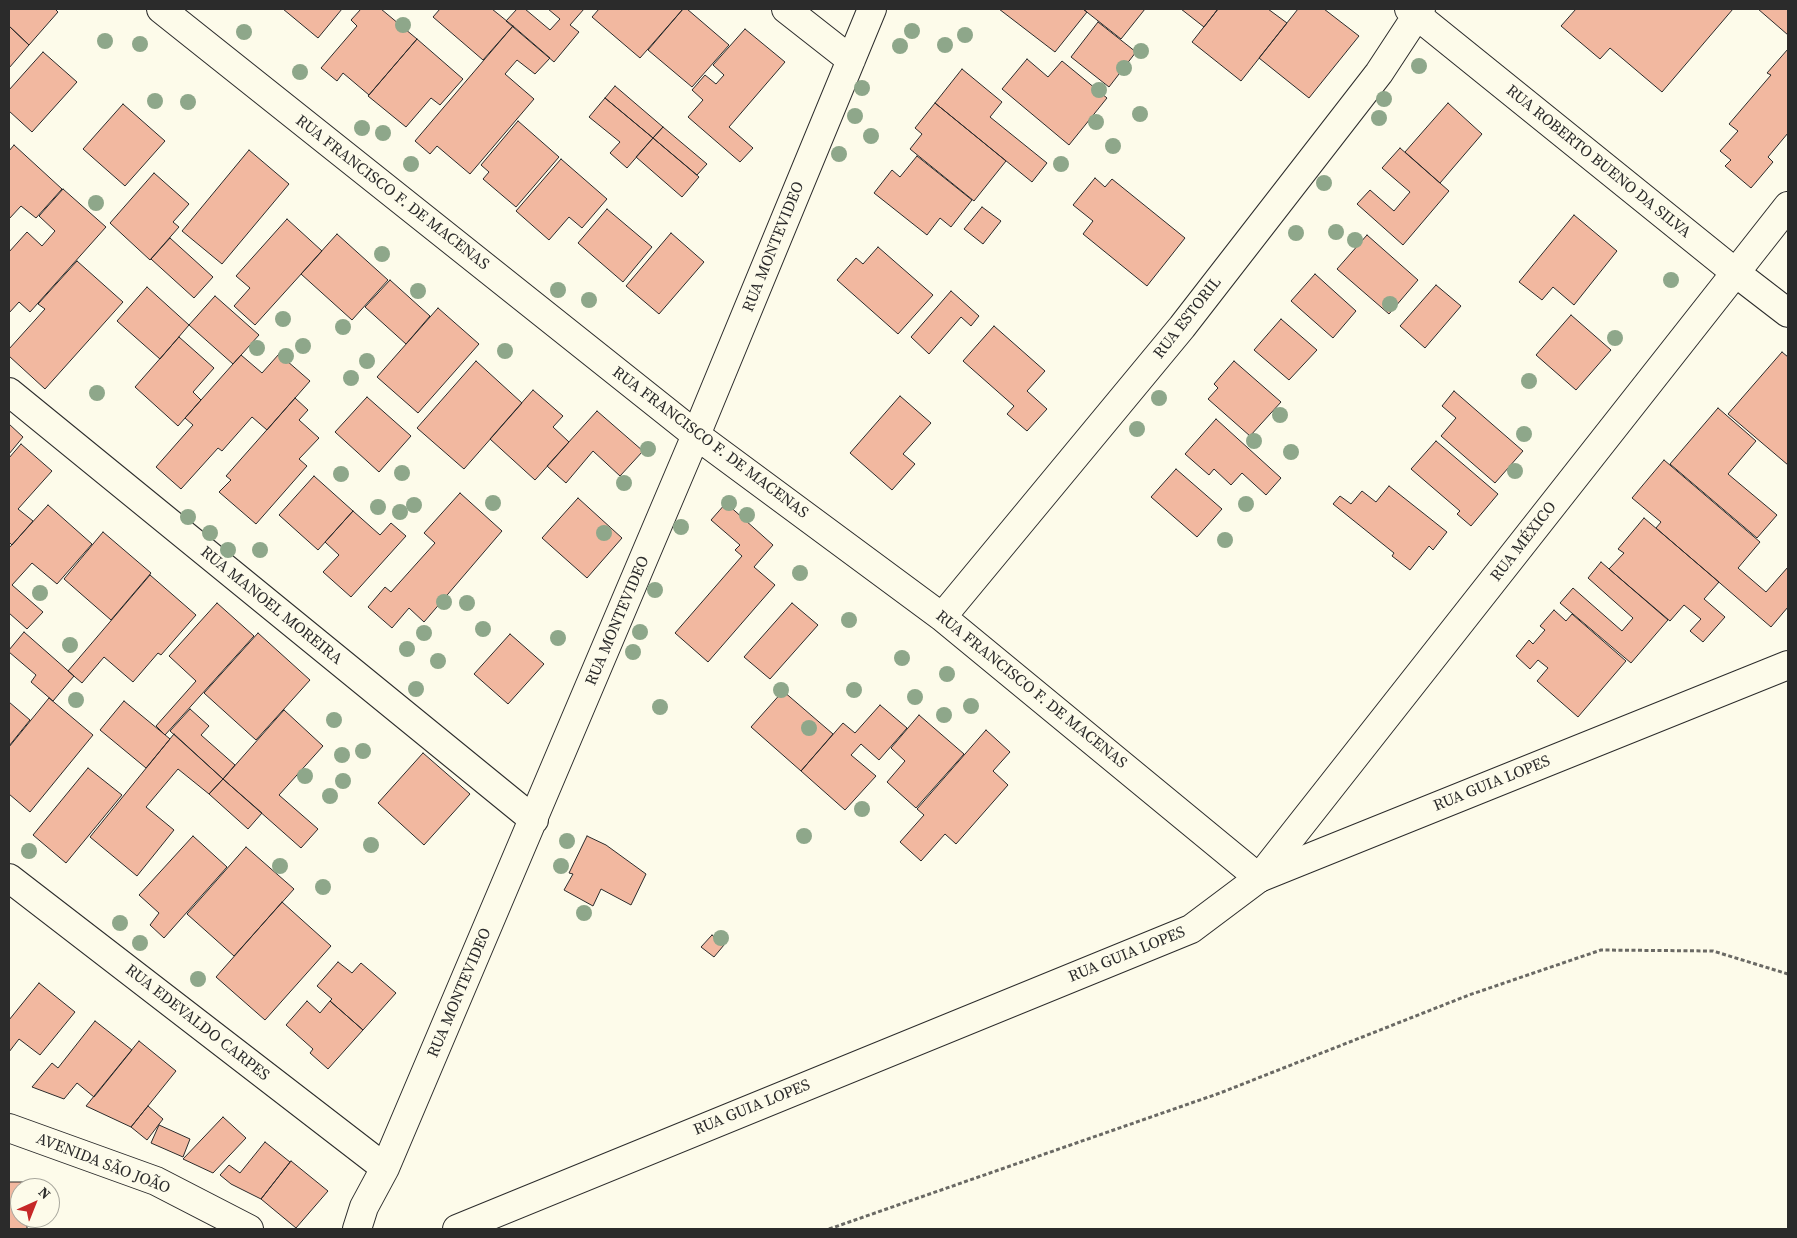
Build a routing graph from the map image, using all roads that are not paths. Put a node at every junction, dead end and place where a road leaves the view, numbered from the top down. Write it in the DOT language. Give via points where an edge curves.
graph roads {
  1 [pos="160,9"];
  2 [pos="786,9"];
  3 [pos="872,9"];
  4 [pos="890,9"];
  5 [pos="1415,11"];
  6 [pos="851,60"];
  7 [pos="1788,206"];
  8 [pos="1736,274"];
  9 [pos="1788,313"];
  10 [pos="9,392"];
  11 [pos="696,435"];
  12 [pos="942,617"];
  13 [pos="1788,665"];
  14 [pos="534,820"];
  15 [pos="9,878"];
  16 [pos="1259,878"];
  17 [pos="9,1128"];
  18 [pos="385,1168"];
  19 [pos="249,1229"];
  20 [pos="357,1229"];
  21 [pos="457,1229"];
  1 -- 11 [label="street, RUA FRANCISCO F. DE MACENAS"];
  2 -- 6 [label="street"];
  3 -- 6 [label="street, RUA MONTEVIDEO"];
  4 -- 6 [label="street"];
  5 -- 8 [label="street, RUA ROBERTO BUENO DA SILVA"];
  5 -- 12 [label="street, RUA ESTORIL" via="1379,73 1182,327"];
  6 -- 11 [label="street, RUA MONTEVIDEO"];
  7 -- 8 [label="street, RUA MÉXICO"];
  8 -- 9 [label="street, RUA ROBERTO BUENO DA SILVA"];
  8 -- 16 [label="street, RUA MÉXICO"];
  10 -- 14 [label="street, RUA MANOEL MOREIRA"];
  11 -- 12 [label="street, RUA FRANCISCO F. DE MACENAS"];
  11 -- 14 [label="street, RUA MONTEVIDEO"];
  12 -- 16 [label="street, RUA FRANCISCO F. DE MACENAS"];
  13 -- 16 [label="street, RUA GUIA LOPES"];
  14 -- 18 [label="street, RUA MONTEVIDEO"];
  15 -- 18 [label="street, RUA EDEVALDO CARPES"];
  16 -- 21 [label="street, RUA GUIA LOPES" via="1190,929"];
  17 -- 19 [label="street, AVENIDA SÃO JOÃO" via="156,1181"];
  18 -- 20 [label="street, RUA MONTEVIDEO" via="364,1207"];
}
